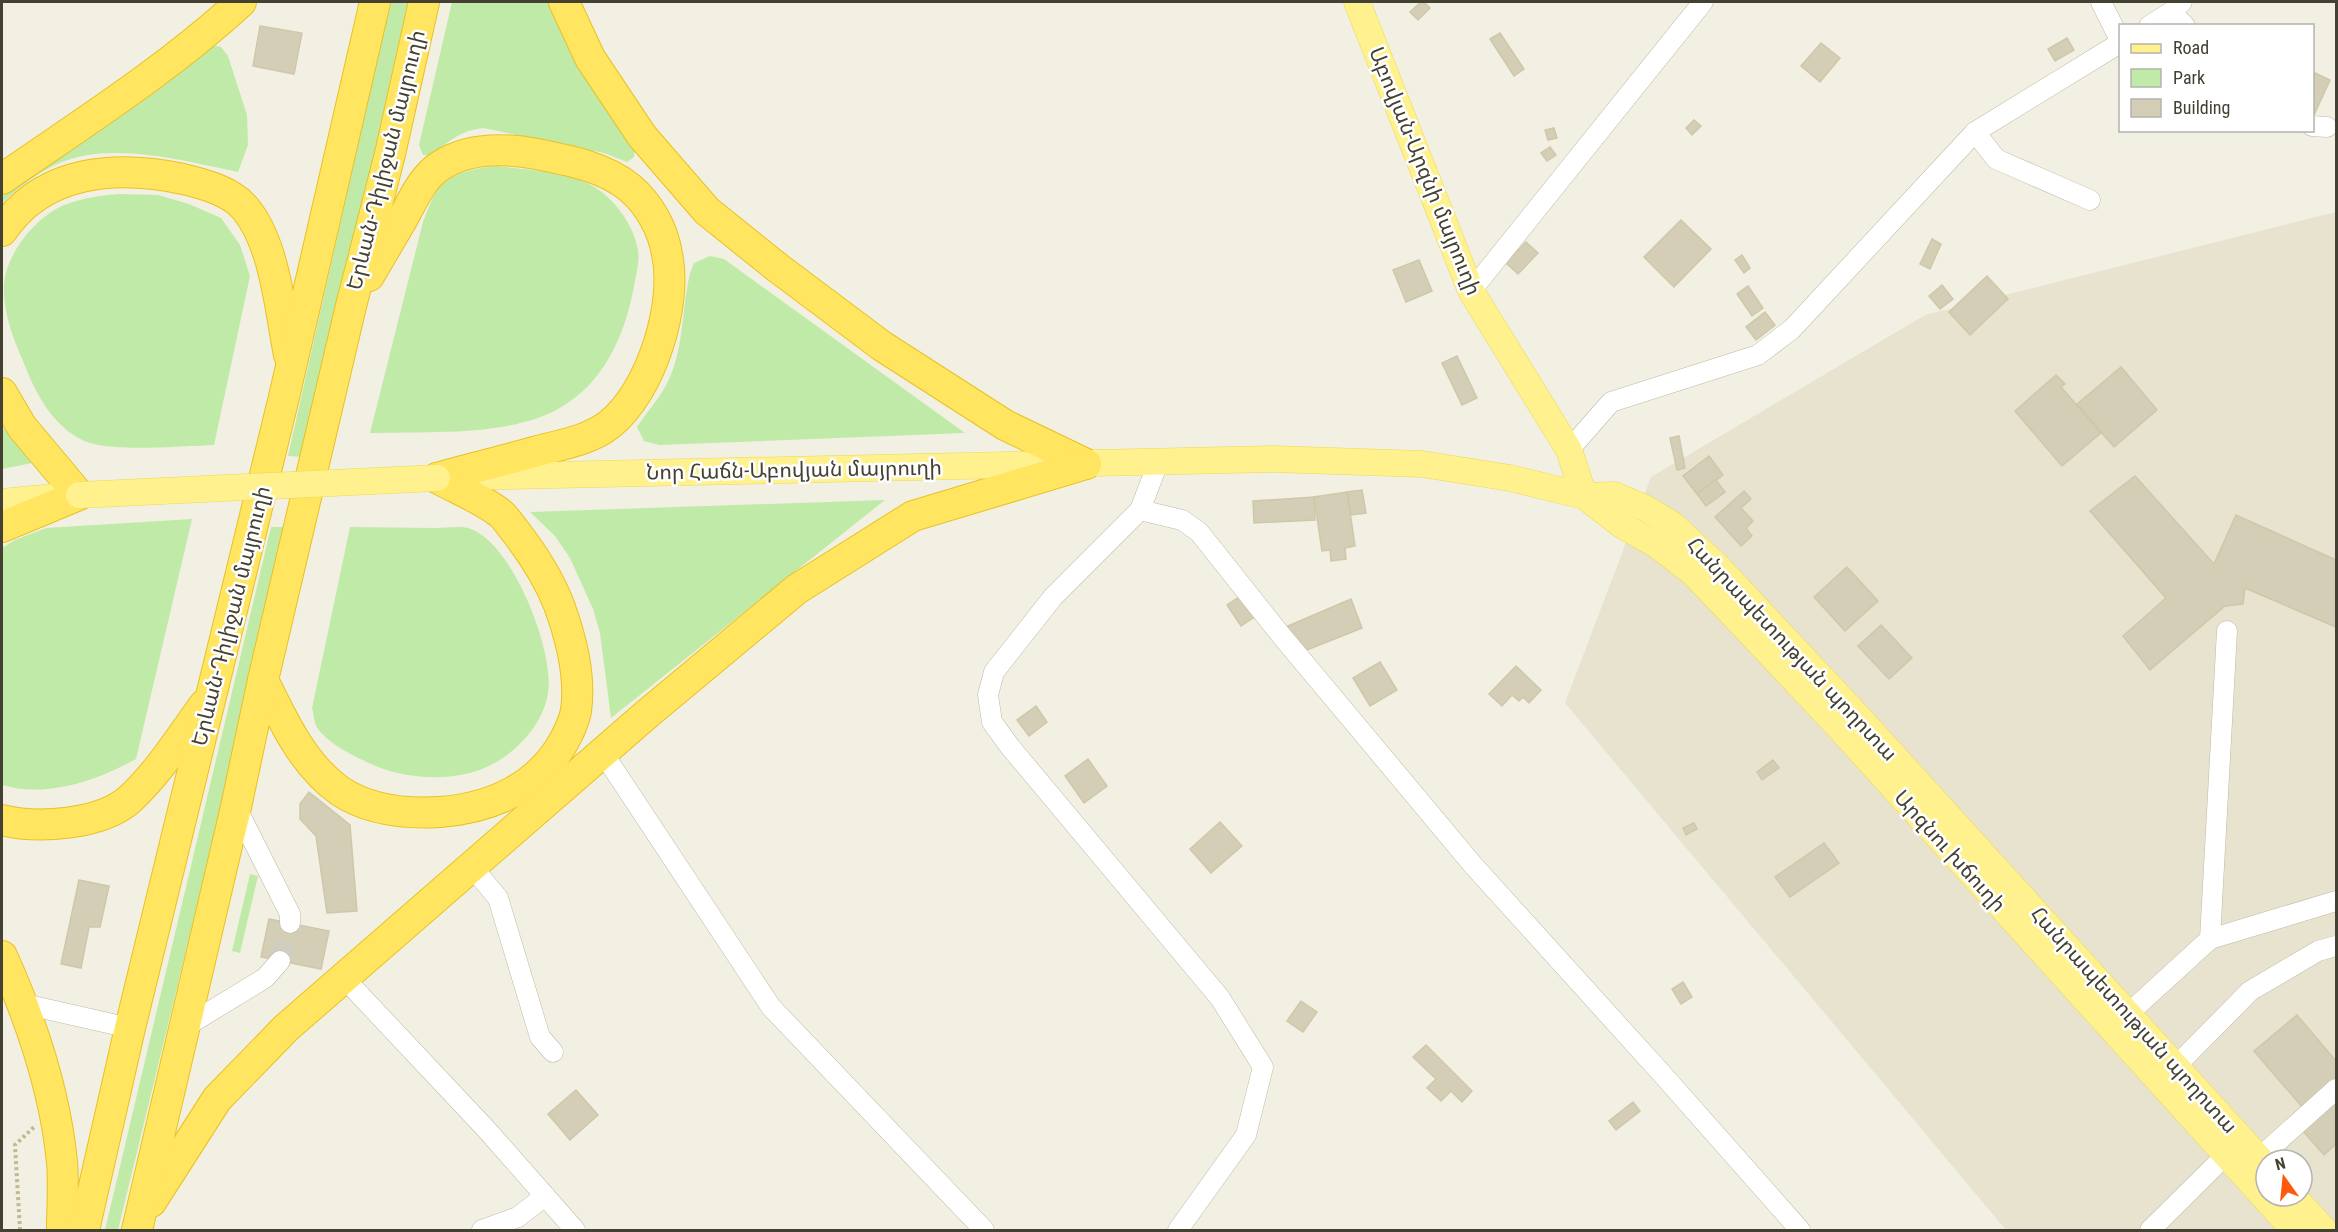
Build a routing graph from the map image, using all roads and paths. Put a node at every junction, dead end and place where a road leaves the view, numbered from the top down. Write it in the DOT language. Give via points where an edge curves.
graph roads {
  1 [pos="241,2"];
  2 [pos="375,2"];
  3 [pos="424,2"];
  4 [pos="564,2"];
  5 [pos="1357,2"];
  6 [pos="1703,2"];
  7 [pos="2101,2"];
  8 [pos="2179,13"];
  9 [pos="2154,24"];
  10 [pos="2119,38"];
  11 [pos="2119,43"];
  12 [pos="1975,132"];
  13 [pos="2,179"];
  14 [pos="2090,200"];
  15 [pos="2,231"];
  16 [pos="1471,291"];
  17 [pos="351,306"];
  18 [pos="291,367"];
  19 [pos="2,393"];
  20 [pos="1569,450"];
  21 [pos="1158,463"];
  22 [pos="1086,464"];
  23 [pos="437,478"];
  24 [pos="79,495"];
  25 [pos="1584,496"];
  26 [pos="2,502"];
  27 [pos="1140,510"];
  28 [pos="2,527"];
  29 [pos="2226,631"];
  30 [pos="262,680"];
  31 [pos="213,693"];
  32 [pos="603,753"];
  33 [pos="236,807"];
  34 [pos="2,820"];
  35 [pos="472,867"];
  36 [pos="2337,901"];
  37 [pos="290,923"];
  38 [pos="2210,939"];
  39 [pos="2337,946"];
  40 [pos="2,956"];
  41 [pos="280,961"];
  42 [pos="344,978"];
  43 [pos="24,1004"];
  44 [pos="2128,1014"];
  45 [pos="130,1028"];
  46 [pos="183,1028"];
  47 [pos="553,1052"];
  48 [pos="2176,1066"];
  49 [pos="2337,1089"];
  50 [pos="54,1107"];
  51 [pos="2277,1148"];
  52 [pos="2254,1152"];
  53 [pos="2226,1155"];
  54 [pos="545,1196"];
  55 [pos="2304,1208"];
  56 [pos="138,1225"];
  57 [pos="20,1230"];
  58 [pos="62,1230"];
  59 [pos="84,1230"];
  60 [pos="482,1230"];
  61 [pos="575,1230"];
  62 [pos="984,1230"];
  63 [pos="1178,1230"];
  64 [pos="1800,1230"];
  65 [pos="2150,1230"];
  66 [pos="2294,1230"];
  67 [pos="2325,1230"];
  1 -- 13 [label="highway" via="127,93"];
  2 -- 18 [label="highway, Երևան-Դիլիջան մայրուղի"];
  3 -- 17 [label="highway, Երևան-Դիլիջան մայրուղի"];
  4 -- 22 [label="highway" via="590,58 642,136 707,211 882,346 1005,425"];
  5 -- 16 [label="main road, Աբովյան-Արզնի մայրուղի"];
  6 -- 16 [label="street"];
  7 -- 10 [label="street"];
  8 -- 9 [label="street"];
  11 -- 12 [label="street"];
  12 -- 14 [label="street" via="1995,159"];
  12 -- 20 [label="street" via="1792,329 1758,355 1611,402"];
  15 -- 18 [label="highway" via="32,199 66,181 104,172 169,176 228,194 255,222 268,249"];
  16 -- 20 [label="main road, Աբովյան-Արզնի մայրուղի"];
  17 -- 23 [label="highway" via="422,184 439,166 464,154 515,150 607,173 630,188 649,208 660,229 668,254 666,309 649,370 631,402 609,425 582,439"];
  17 -- 30 [label="highway, Երևան-Դիլիջան մայրուղի"];
  18 -- 31 [label="highway, Երևան-Դիլիջան մայրուղի"];
  19 -- 24 [label="highway" via="22,427"];
  20 -- 25 [label="main road, Աբովյան-Արզնի մայրուղի"];
  21 -- 22 [label="main road, Նոր Հաճն-Աբովյան մայրուղի"];
  21 -- 25 [label="main road, Նոր Հաճն-Աբովյան մայրուղի" via="1274,459 1422,464 1510,478"];
  21 -- 27 [label="street"];
  22 -- 23 [label="main road, Նոր Հաճն-Աբովյան մայրուղի"];
  22 -- 32 [label="highway" via="913,516 797,589"];
  23 -- 24 [label="main road, Նոր Հաճն-Աբովյան մայրուղի, bridge"];
  23 -- 30 [label="highway" via="501,514 536,557 567,628 577,676 576,712 566,739 543,771 522,789 456,811 381,809 339,790 308,761"];
  24 -- 26 [label="main road, Նոր Հաճն-Աբովյան մայրուղի"];
  24 -- 28 [label="highway"];
  25 -- 44 [label="main road, Հանրապետության պողոտա" via="1614,495 1645,508 1673,525 1718,567"];
  25 -- 53 [label="main road, Արզնու խճուղի" via="1692,572 1837,725"];
  27 -- 63 [label="street" via="1053,597 994,672 988,695 992,722 1011,748 1220,998 1263,1067 1246,1135"];
  27 -- 64 [label="street" via="1182,520 1199,532 1473,865"];
  29 -- 38 [label="street"];
  30 -- 33 [label="highway, Երևան-Դիլիջան մայրուղի"];
  31 -- 34 [label="highway" via="128,800 77,822 50,825"];
  31 -- 45 [label="highway, Երևան-Դիլիջան մայրուղի"];
  32 -- 35 [label="highway"];
  32 -- 62 [label="street" via="771,1007"];
  33 -- 37 [label="street" via="290,914"];
  33 -- 46 [label="highway, Երևան-Դիլիջան մայրուղի"];
  35 -- 42 [label="highway"];
  35 -- 47 [label="street" via="498,898 540,1037"];
  36 -- 38 [label="street"];
  38 -- 44 [label="street"];
  39 -- 48 [label="street" via="2318,951 2250,991"];
  40 -- 43 [label="highway"];
  41 -- 46 [label="street" via="265,978"];
  42 -- 54 [label="street"];
  42 -- 56 [label="highway" via="286,1028 217,1099"];
  43 -- 45 [label="street"];
  43 -- 50 [label="highway"];
  44 -- 48 [label="main road, Հանրապետության պողոտա"];
  45 -- 59 [label="highway, Երևան-Դիլիջան մայրուղի"];
  46 -- 56 [label="highway, Երևան-Դիլիջան մայրուղի"];
  48 -- 52 [label="main road, Հանրապետության պողոտա"];
  49 -- 51 [label="street"];
  50 -- 57 [label="path" via="15,1145"];
  50 -- 58 [label="highway" via="62,1163"];
  53 -- 65 [label="street"];
  53 -- 66 [label="main road, Արզնու խճուղի"];
  54 -- 60 [label="street" via="518,1217"];
  54 -- 61 [label="street"];
  55 -- 67 [label="main road"];
}
